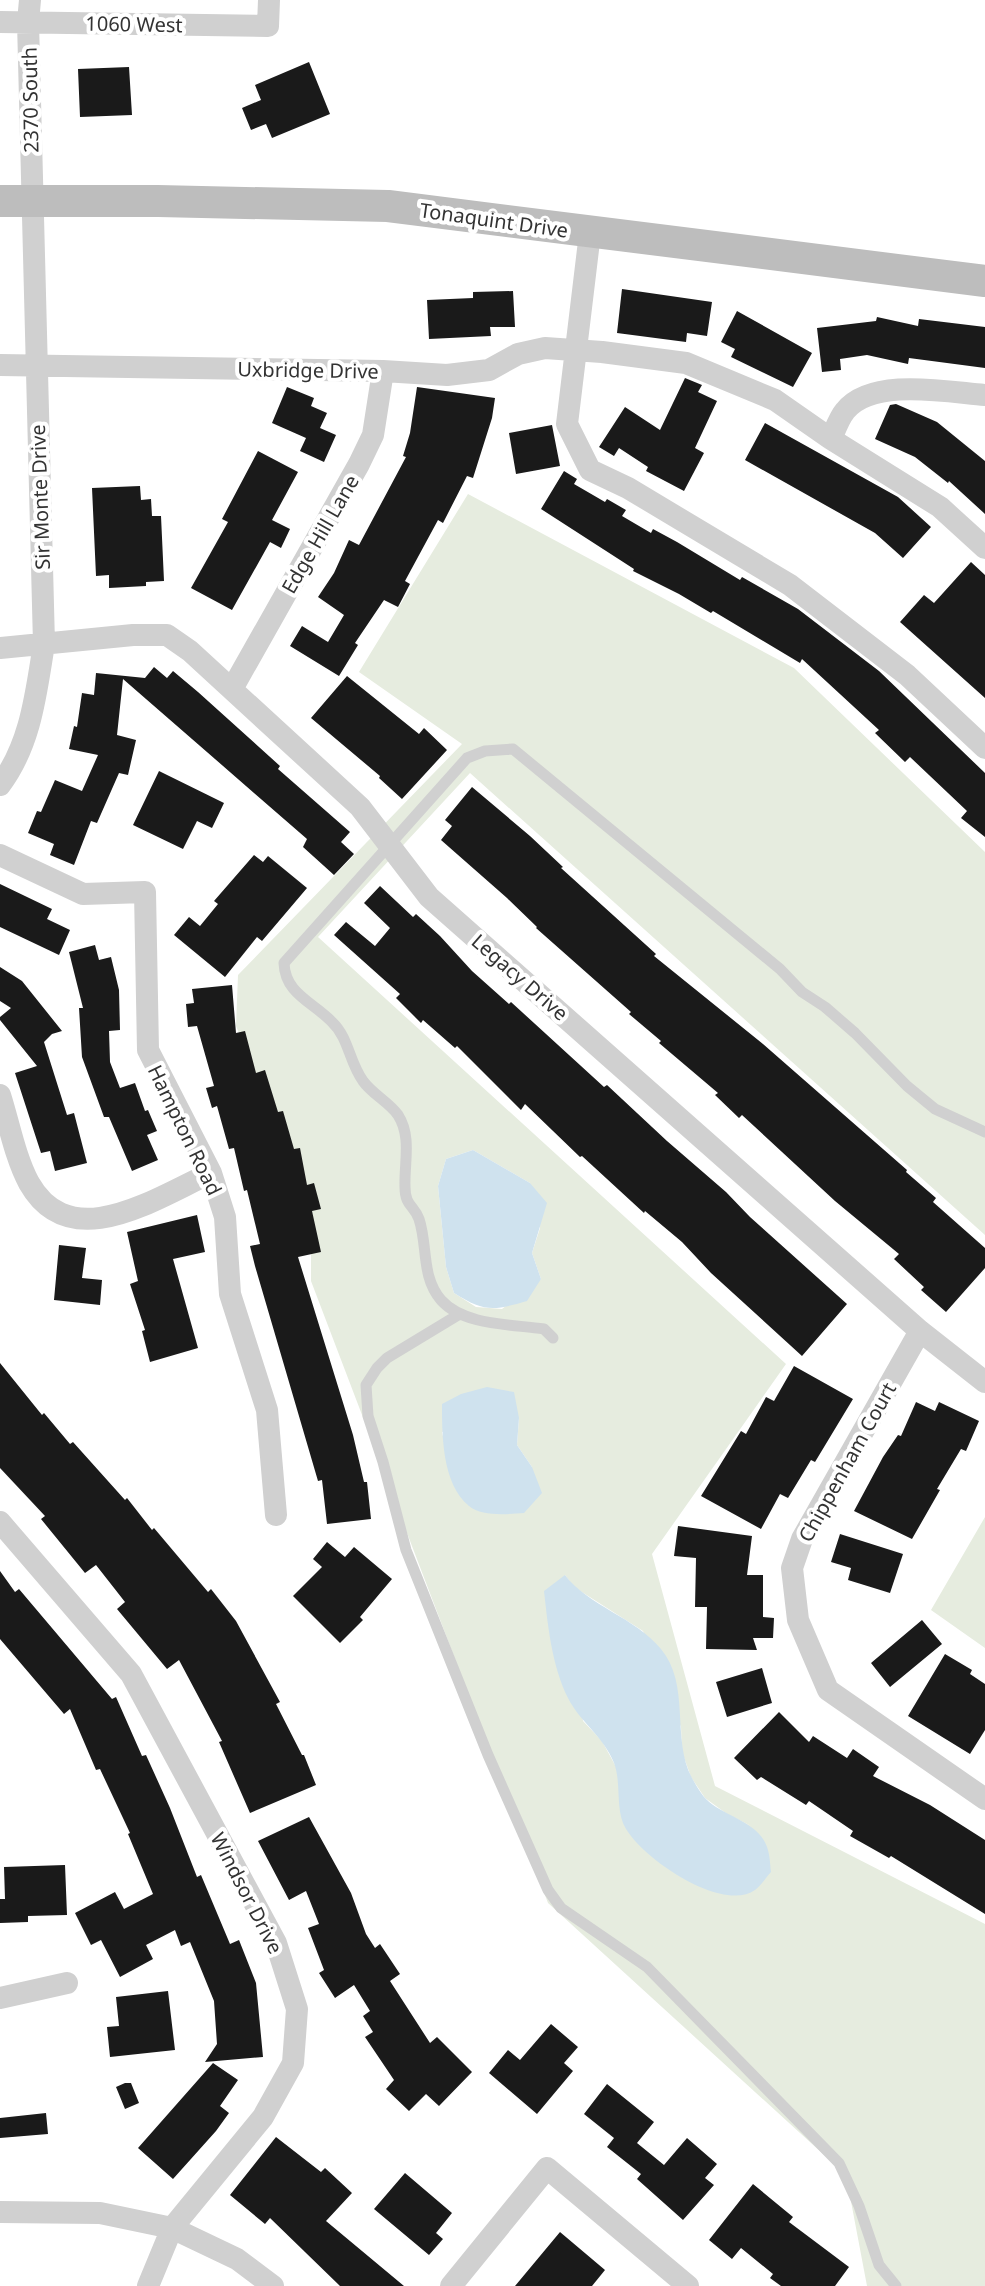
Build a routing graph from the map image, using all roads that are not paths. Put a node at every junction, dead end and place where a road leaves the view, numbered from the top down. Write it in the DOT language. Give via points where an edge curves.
graph roads {
  1 [pos="269,0"];
  2 [pos="29,11"];
  3 [pos="0,22"];
  4 [pos="0,201"];
  5 [pos="33,201"];
  6 [pos="590,233"];
  7 [pos="985,281"];
  8 [pos="575,349"];
  9 [pos="0,365"];
  10 [pos="36,365"];
  11 [pos="383,371"];
  12 [pos="985,395"];
  13 [pos="831,439"];
  14 [pos="985,548"];
  15 [pos="44,644"];
  16 [pos="0,648"];
  17 [pos="232,689"];
  18 [pos="985,748"];
  19 [pos="0,785"];
  20 [pos="390,846"];
  21 [pos="0,855"];
  22 [pos="0,1095"];
  23 [pos="985,1132"];
  24 [pos="211,1173"];
  25 [pos="458,1315"];
  26 [pos="920,1331"];
  27 [pos="553,1338"];
  28 [pos="985,1382"];
  29 [pos="276,1515"];
  30 [pos="0,1522"];
  31 [pos="985,1799"];
  32 [pos="67,1983"];
  33 [pos="0,1998"];
  34 [pos="0,2212"];
  35 [pos="172,2228"];
  36 [pos="148,2286"];
  37 [pos="273,2286"];
  38 [pos="451,2286"];
  39 [pos="688,2286"];
  40 [pos="896,2286"];
  1 -- 2 [label="street, 1060 West" via="268,26"];
  2 -- 3 [label="street, 1060 West"];
  2 -- 5 [label="street, 2370 South"];
  4 -- 5 [label="street, Tonaquint Drive"];
  5 -- 6 [label="street, Tonaquint Drive" via="388,206"];
  5 -- 10 [label="street, Sir Monte Drive"];
  6 -- 7 [label="street, Tonaquint Drive"];
  6 -- 8 [label="street"];
  8 -- 11 [label="street, Uxbridge Drive" via="545,348 518,354 489,370 447,375"];
  8 -- 13 [label="street, Uxbridge Drive" via="686,363 775,400"];
  8 -- 18 [label="street" via="567,424 590,470 790,585 907,675"];
  9 -- 10 [label="street, Uxbridge Drive"];
  10 -- 11 [label="street, Uxbridge Drive"];
  10 -- 15 [label="street, Sir Monte Drive"];
  11 -- 17 [label="street, Edge Hill Lane" via="373,435 364,454"];
  12 -- 13 [label="street" via="879,391 844,411"];
  13 -- 14 [label="street, Uxbridge Drive" via="940,507"];
  15 -- 16 [label="street, Legacy Drive"];
  15 -- 17 [label="street, Legacy Drive" via="167,635"];
  15 -- 19 [label="street, Sir Monte Drive" via="33,716"];
  17 -- 20 [label="street, Legacy Drive" via="360,807"];
  20 -- 23 [label="lane" via="467,758 513,749 825,1007 935,1109"];
  20 -- 25 [label="lane" via="284,963 285,976 298,994 333,1022 362,1080 397,1114 407,1147 407,1204 418,1214 427,1276 440,1299"];
  20 -- 26 [label="street, Legacy Drive" via="429,897"];
  21 -- 24 [label="street, Hampton Road" via="83,894 145,892 149,1056"];
  22 -- 24 [label="street" via="30,1183 46,1203 69,1216 111,1218"];
  24 -- 29 [label="street, Hampton Road" via="225,1217 230,1294 264,1397"];
  25 -- 27 [label="lane" via="544,1329"];
  25 -- 40 [label="lane" via="377,1368 366,1385 368,1416 406,1550 548,1890 561,1908 647,1967 839,2163 879,2265"];
  26 -- 28 [label="street, Legacy Drive"];
  26 -- 31 [label="street, Chippenham Court" via="802,1539 792,1568 798,1620 828,1690"];
  30 -- 35 [label="street, Windsor Drive" via="131,1674 276,1943 297,2009 293,2063 263,2117"];
  32 -- 33 [label="street"];
  34 -- 35 [label="street" via="100,2213"];
  35 -- 36 [label="street, Windsor Drive"];
  35 -- 37 [label="street" via="237,2259"];
  38 -- 39 [label="street" via="547,2168"];
}
